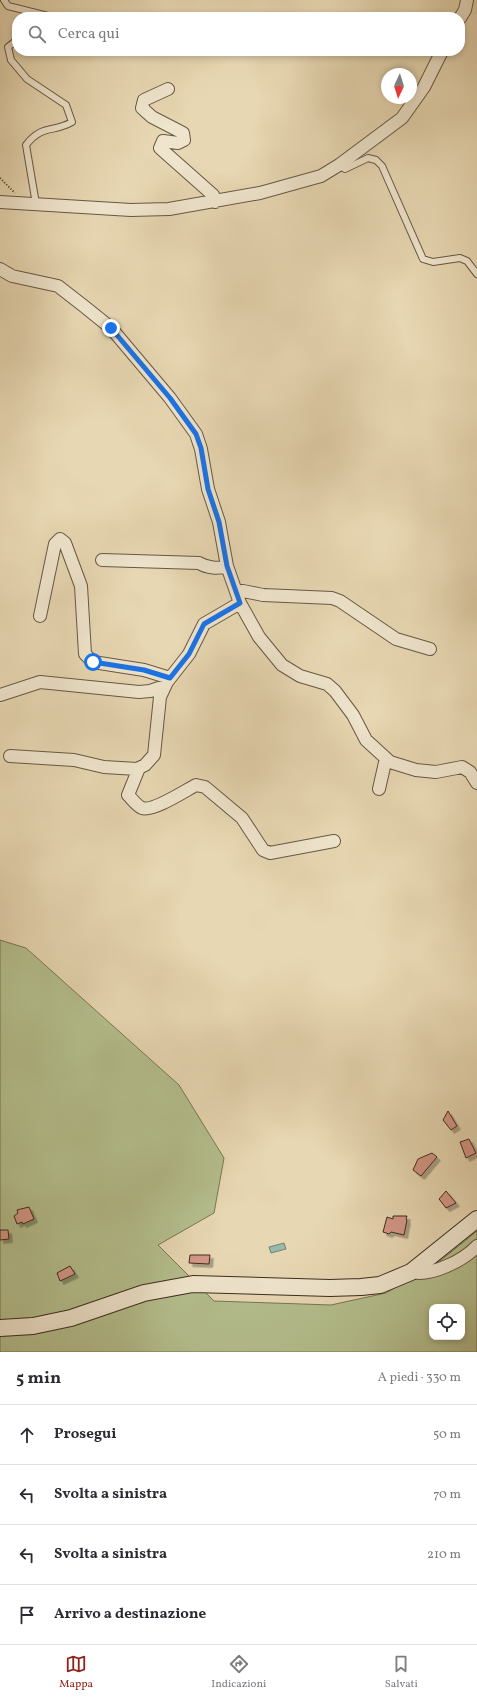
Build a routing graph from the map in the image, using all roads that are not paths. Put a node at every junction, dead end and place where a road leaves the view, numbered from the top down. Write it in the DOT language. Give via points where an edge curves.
graph roads {
  1 [pos="4,0"];
  2 [pos="466,0"];
  3 [pos="32,12"];
  4 [pos="464,12"];
  5 [pos="12,44"];
  6 [pos="440,56"];
  7 [pos="168,89"];
  8 [pos="339,165"];
  9 [pos="0,202"];
  10 [pos="215,202"];
  11 [pos="36,204"];
  12 [pos="0,269"];
  13 [pos="477,274"];
  14 [pos="102,560"];
  15 [pos="227,566"];
  16 [pos="238,597"];
  17 [pos="40,616"];
  18 [pos="430,649"];
  19 [pos="167,682"];
  20 [pos="0,695"];
  21 [pos="10,756"];
  22 [pos="386,758"];
  23 [pos="139,768"];
  24 [pos="477,782"];
  25 [pos="379,789"];
  26 [pos="334,841"];
  27 [pos="477,1219"];
  28 [pos="477,1246"];
  29 [pos="411,1272"];
  30 [pos="0,1328"];
  1 -- 3 [label="lane" via="8,6"];
  2 -- 4 [label="street"];
  5 -- 11 [label="lane" via="8,47 11,60 27,79 66,106 72,122 63,127 48,128 32,137 26,145"];
  6 -- 8 [label="street" via="424,87 402,118"];
  7 -- 10 [label="street" via="144,100 142,108 152,117 184,133 184,140 178,143 164,142 160,148 213,195"];
  8 -- 10 [label="street" via="321,176"];
  8 -- 13 [label="lane" via="345,169 368,158 376,160 382,166 423,259 433,262 460,258 467,261"];
  9 -- 11 [label="street"];
  10 -- 11 [label="street" via="169,209 131,210"];
  12 -- 15 [label="street" via="12,276 58,286 111,328 170,398 196,434 201,448"];
  14 -- 15 [label="street" via="200,563 222,568"];
  15 -- 16 [label="street"];
  16 -- 18 [label="street" via="243,591 263,595 332,598 396,639"];
  16 -- 19 [label="street" via="204,624 189,654"];
  16 -- 22 [label="street" via="259,637 282,665 300,676 327,684 335,691 354,715 366,740"];
  17 -- 19 [label="street" via="55,544 60,539 65,543 80,586 85,654 93,662 144,670"];
  19 -- 20 [label="street" via="150,691 139,692 40,682"];
  19 -- 23 [label="street" via="160,697 154,755"];
  21 -- 23 [label="street" via="74,760 104,767"];
  22 -- 24 [label="street" via="390,762 416,770 436,772 462,767 470,772"];
  22 -- 25 [label="street"];
  23 -- 26 [label="street" via="128,795 142,808 156,806 196,785 205,787 242,818 263,850 270,853"];
  27 -- 29 [label="street"];
  28 -- 29 [label="street" via="445,1266 430,1272"];
  29 -- 30 [label="street" via="380,1284 361,1287 192,1284 144,1293 71,1318 33,1326"];
}
